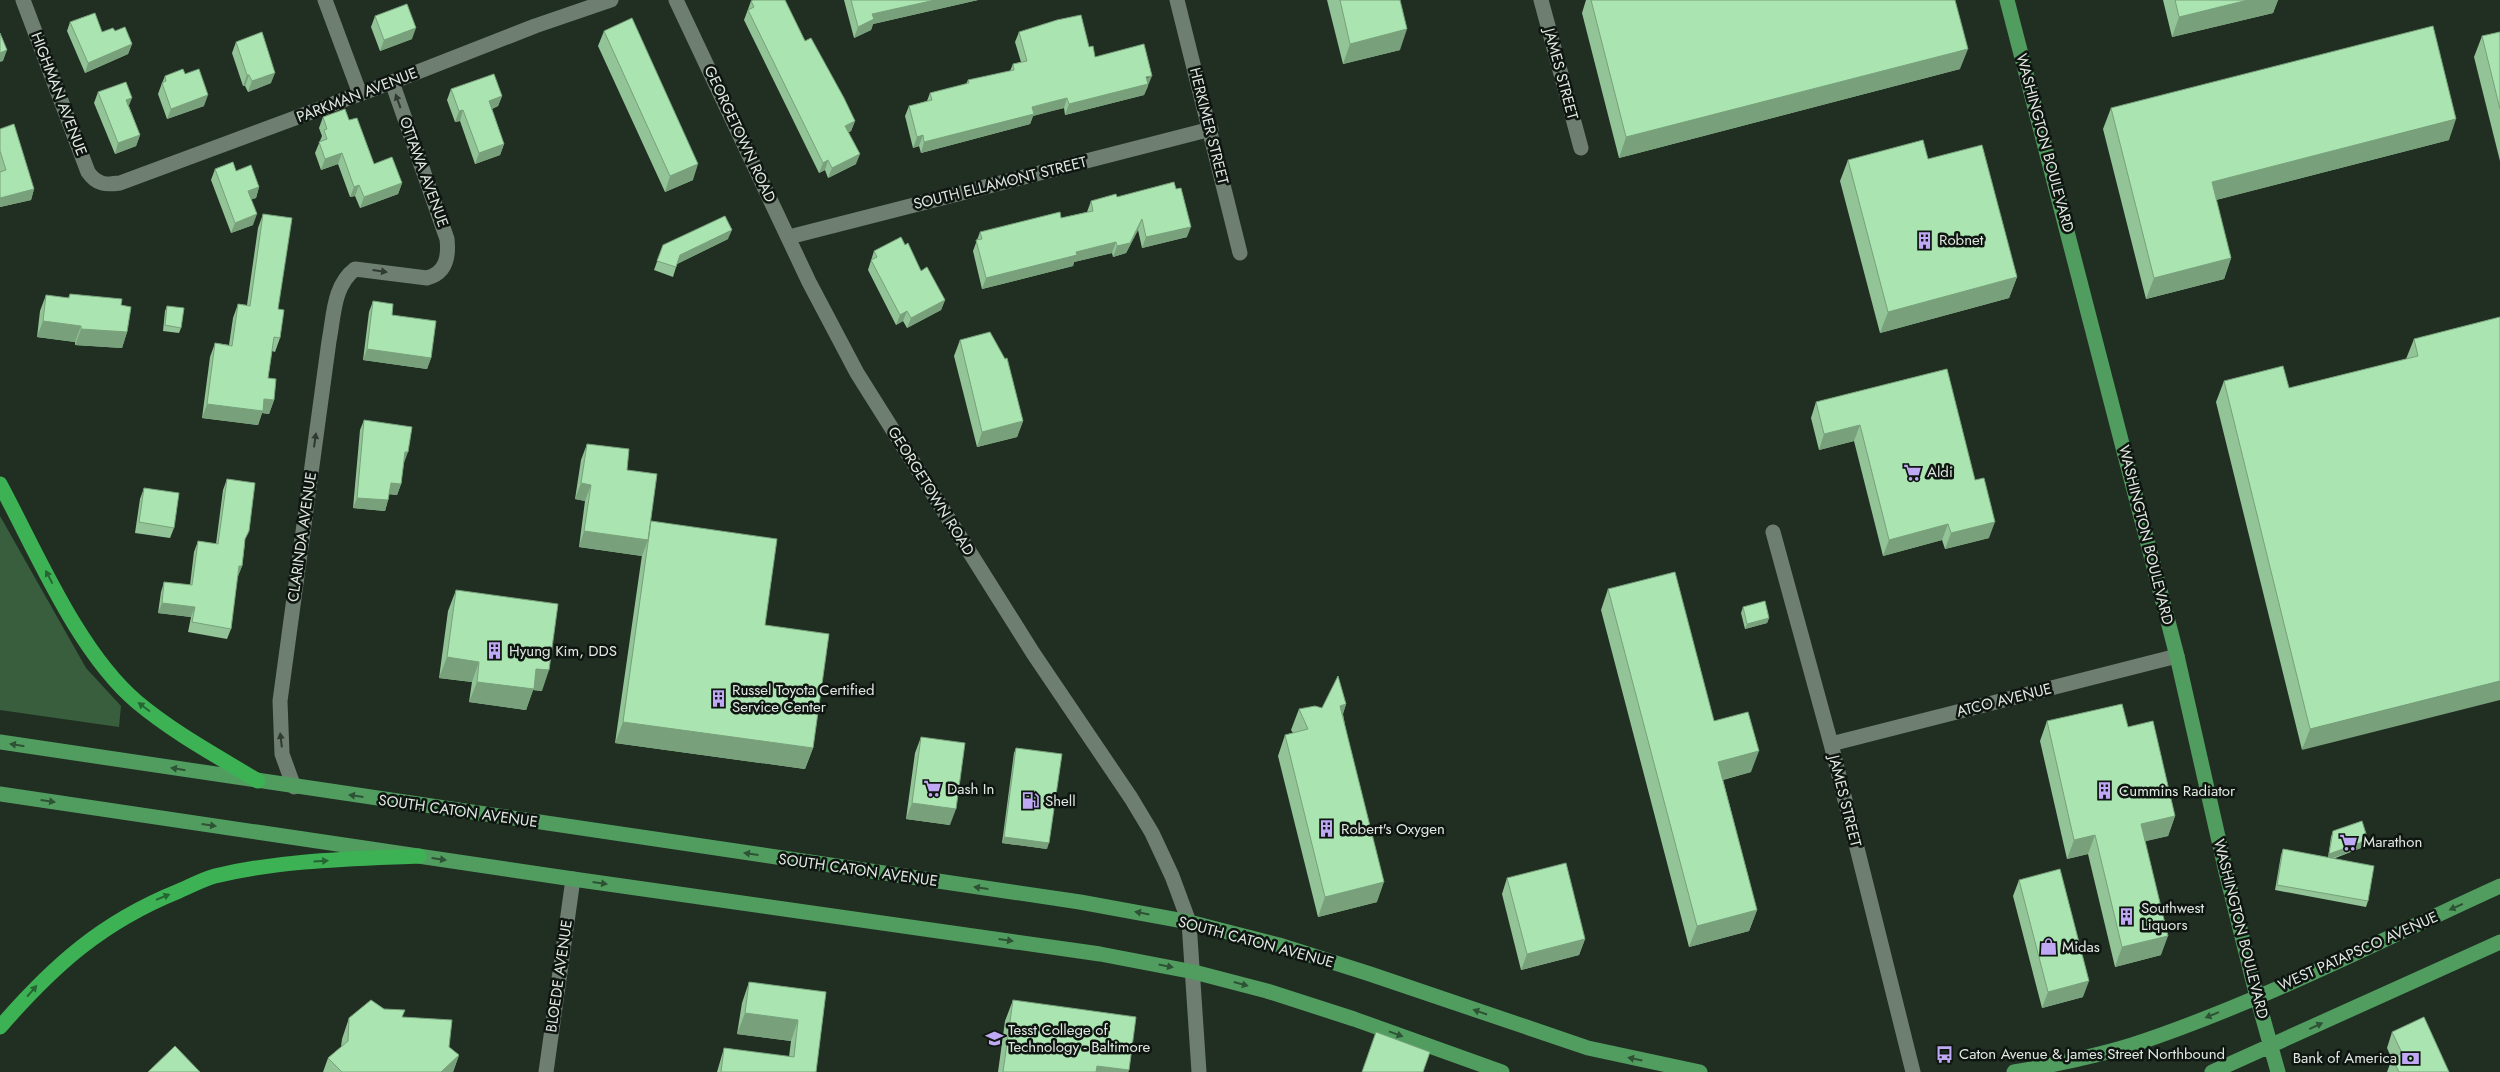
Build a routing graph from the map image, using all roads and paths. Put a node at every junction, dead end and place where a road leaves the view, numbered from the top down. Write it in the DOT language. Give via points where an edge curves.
graph roads {
  1 [pos="23,0"];
  2 [pos="325,0"];
  3 [pos="611,0"];
  4 [pos="676,0"];
  5 [pos="1177,0"];
  6 [pos="1541,0"];
  7 [pos="2007,0"];
  8 [pos="392,82"];
  9 [pos="360,94"];
  10 [pos="1210,129"];
  11 [pos="1581,148"];
  12 [pos="101,184"];
  13 [pos="789,237"];
  14 [pos="1240,253"];
  15 [pos="339,287"];
  16 [pos="0,484"];
  17 [pos="1773,532"];
  18 [pos="2177,656"];
  19 [pos="0,742"];
  20 [pos="1831,744"];
  21 [pos="258,781"];
  22 [pos="294,786"];
  23 [pos="0,794"];
  24 [pos="419,856"];
  25 [pos="573,879"];
  26 [pos="2500,886"];
  27 [pos="1189,922"];
  28 [pos="2500,942"];
  29 [pos="1194,972"];
  30 [pos="2257,997"];
  31 [pos="0,1028"];
  32 [pos="2271,1047"];
  33 [pos="546,1072"];
  34 [pos="1199,1072"];
  35 [pos="1502,1072"];
  36 [pos="1700,1072"];
  37 [pos="1913,1072"];
  38 [pos="2014,1072"];
  39 [pos="2212,1072"];
  40 [pos="2278,1072"];
  1 -- 12 [label="street, HIGHMAN AVENUE" via="88,172"];
  2 -- 9 [label="street"];
  3 -- 8 [label="street, PARKMAN AVENUE"];
  4 -- 13 [label="street, GEORGETOWN ROAD"];
  5 -- 10 [label="street, HERKIMER STREET"];
  6 -- 11 [label="street, JAMES STREET"];
  7 -- 18 [label="main road, WASHINGTON BOULEVARD"];
  8 -- 9 [label="street, PARKMAN AVENUE"];
  15 -- 8 [label="street, OTTAWA AVENUE, one-way" via="355,270 427,278 437,275 446,264 447,239"];
  9 -- 12 [label="street, PARKMAN AVENUE" via="120,183"];
  10 -- 13 [label="street, SOUTH ELLAMONT STREET"];
  10 -- 14 [label="street, HERKIMER STREET"];
  13 -- 27 [label="street, GEORGETOWN ROAD" via="857,374 1033,653 1152,833"];
  22 -- 15 [label="street, CLARINDA AVENUE, one-way" via="282,754 280,701"];
  21 -- 16 [label="highway, one-way" via="173,729 137,701 108,672 76,626"];
  17 -- 20 [label="street, JAMES STREET"];
  18 -- 20 [label="street, ATCO AVENUE"];
  18 -- 30 [label="main road, WASHINGTON BOULEVARD"];
  21 -- 19 [label="main road, SOUTH CATON AVENUE, one-way"];
  20 -- 37 [label="street, JAMES STREET"];
  21 -- 22 [label="main road, SOUTH CATON AVENUE"];
  27 -- 22 [label="main road, SOUTH CATON AVENUE, one-way" via="1080,902"];
  23 -- 24 [label="main road, one-way"];
  24 -- 25 [label="main road, one-way"];
  31 -- 24 [label="highway, one-way" via="37,985 86,942 149,903 213,877 320,860"];
  25 -- 29 [label="main road, one-way" via="1100,954"];
  25 -- 33 [label="street, BLOEDE AVENUE"];
  26 -- 30 [label="main road, WEST PATAPSCO AVENUE, one-way"];
  27 -- 29 [label="street, GEORGETOWN ROAD"];
  36 -- 27 [label="main road, SOUTH CATON AVENUE, one-way" via="1588,1048 1361,971"];
  32 -- 28 [label="main road, one-way"];
  29 -- 34 [label="street, GEORGETOWN ROAD"];
  29 -- 35 [label="main road, one-way" via="1348,1017"];
  30 -- 32 [label="main road, WASHINGTON BOULEVARD"];
  30 -- 38 [label="main road, WEST PATAPSCO AVENUE, one-way" via="2130,1045 2061,1064"];
  32 -- 39 [label="main road"];
  32 -- 40 [label="main road, WASHINGTON BOULEVARD"];
}
